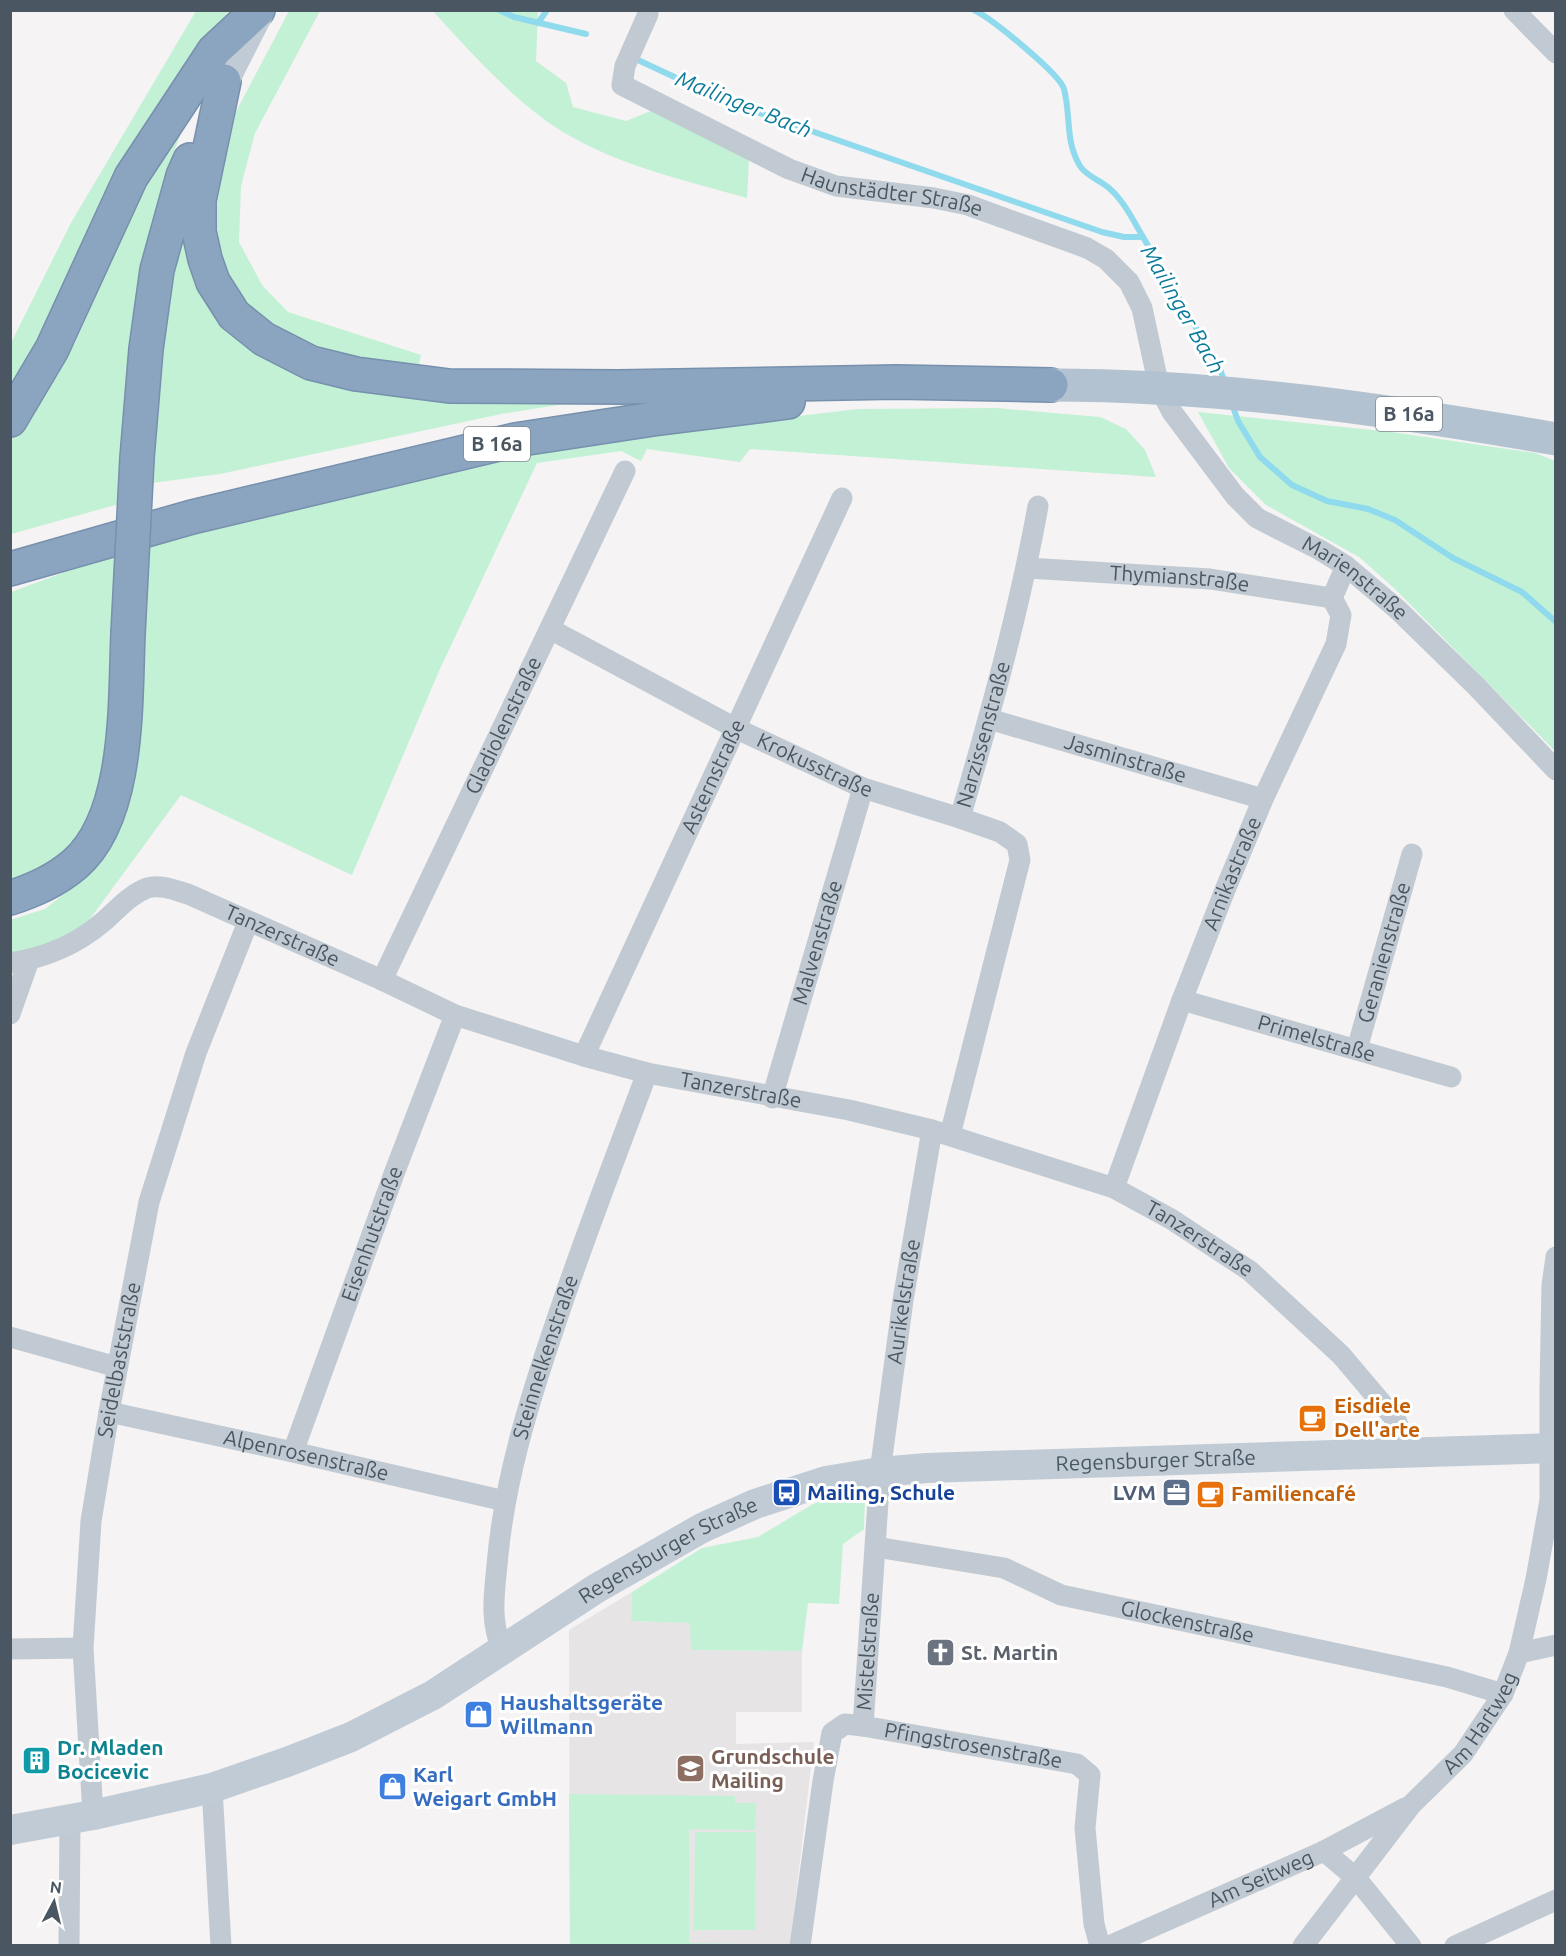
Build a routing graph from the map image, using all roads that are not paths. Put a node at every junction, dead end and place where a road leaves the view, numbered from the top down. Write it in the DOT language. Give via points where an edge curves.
graph roads {
  1 [pos="259,10"];
  2 [pos="1514,10"];
  3 [pos="648,14"];
  4 [pos="1556,53"];
  5 [pos="224,81"];
  6 [pos="797,383"];
  7 [pos="993,385"];
  8 [pos="1051,385"];
  9 [pos="1159,387"];
  10 [pos="10,420"];
  11 [pos="1556,439"];
  12 [pos="625,471"];
  13 [pos="842,498"];
  14 [pos="1038,506"];
  15 [pos="11,564"];
  16 [pos="1346,566"];
  17 [pos="1027,568"];
  18 [pos="1332,598"];
  19 [pos="550,629"];
  20 [pos="989,719"];
  21 [pos="737,729"];
  22 [pos="1556,770"];
  23 [pos="863,788"];
  24 [pos="1263,799"];
  25 [pos="960,818"];
  26 [pos="1412,854"];
  27 [pos="10,898"];
  28 [pos="248,922"];
  29 [pos="20,962"];
  30 [pos="382,980"];
  31 [pos="1182,1000"];
  32 [pos="10,1014"];
  33 [pos="455,1015"];
  34 [pos="1357,1049"];
  35 [pos="584,1056"];
  36 [pos="647,1073"];
  37 [pos="1451,1077"];
  38 [pos="772,1098"];
  39 [pos="941,1132"];
  40 [pos="1114,1188"];
  41 [pos="1556,1257"];
  42 [pos="10,1337"];
  43 [pos="117,1367"];
  44 [pos="109,1412"];
  45 [pos="1552,1448"];
  46 [pos="294,1452"];
  47 [pos="1408,1453"];
  48 [pos="880,1472"];
  49 [pos="505,1501"];
  50 [pos="876,1547"];
  51 [pos="1556,1645"];
  52 [pos="83,1648"];
  53 [pos="10,1649"];
  54 [pos="502,1650"];
  55 [pos="1519,1653"];
  56 [pos="1503,1694"];
  57 [pos="863,1726"];
  58 [pos="212,1788"];
  59 [pos="1411,1805"];
  60 [pos="82,1817"];
  61 [pos="10,1830"];
  62 [pos="1324,1851"];
  63 [pos="1356,1878"];
  64 [pos="1556,1900"];
  65 [pos="69,1946"];
  66 [pos="221,1946"];
  67 [pos="801,1946"];
  68 [pos="1100,1946"];
  69 [pos="1109,1946"];
  70 [pos="1303,1946"];
  71 [pos="1411,1946"];
  72 [pos="1455,1946"];
  1 -- 5 [label="street"];
  1 -- 10 [label="highway" via="214,51 131,177 52,349"];
  2 -- 4 [label="street"];
  3 -- 9 [label="street, Haunstädter Straße" via="625,66 621,85 789,169 836,186 968,205 1087,248 1106,259 1129,282 1142,308"];
  5 -- 6 [label="highway" via="199,200 199,232 213,282 234,315 278,348 311,363 356,374 449,386"];
  5 -- 27 [label="highway, bridge" via="183,176 157,270 137,458 123,743 111,804 96,838 76,862 54,880"];
  6 -- 7 [label="highway, B 16a"];
  6 -- 15 [label="highway, B 16a" via="589,410 394,445"];
  7 -- 8 [label="highway, B 16a"];
  7 -- 15 [label="highway, B 16a" via="794,401 515,440"];
  8 -- 9 [label="main road, B 16a"];
  9 -- 11 [label="main road, B 16a" via="1414,414"];
  9 -- 16 [label="street, Marienstraße" via="1172,412 1235,496 1257,518"];
  12 -- 19 [label="street, Gladiolenstraße"];
  13 -- 21 [label="street, Asternstraße"];
  14 -- 17 [label="street, Narzissenstraße"];
  16 -- 18 [label="street"];
  16 -- 22 [label="street, Marienstraße" via="1460,670"];
  17 -- 18 [label="street, Thymianstraße" via="1209,579"];
  17 -- 20 [label="street, Narzissenstraße"];
  18 -- 24 [label="street, Arnikastraße" via="1341,615 1336,644"];
  19 -- 21 [label="street, Krokusstraße"];
  19 -- 30 [label="street, Gladiolenstraße"];
  20 -- 24 [label="street, Jasminstraße"];
  20 -- 25 [label="street, Narzissenstraße"];
  21 -- 23 [label="street, Krokusstraße"];
  21 -- 35 [label="street, Asternstraße"];
  23 -- 25 [label="street, Krokusstraße"];
  23 -- 38 [label="street, Malvenstraße"];
  24 -- 31 [label="street, Arnikastraße"];
  25 -- 39 [label="street, Narzissenstraße" via="1000,832 1017,844 1020,860"];
  26 -- 34 [label="street, Geranienstraße"];
  28 -- 29 [label="street, Tanzerstraße" via="188,894 149,887 131,896 83,937"];
  28 -- 30 [label="street, Tanzerstraße"];
  28 -- 43 [label="street, Seidelbaststraße" via="196,1053 149,1202"];
  29 -- 32 [label="street"];
  30 -- 33 [label="street, Tanzerstraße"];
  31 -- 34 [label="street, Primelstraße"];
  31 -- 40 [label="street, Arnikastraße"];
  33 -- 35 [label="street, Tanzerstraße"];
  33 -- 46 [label="street, Eisenhutstraße"];
  34 -- 37 [label="street, Primelstraße"];
  35 -- 36 [label="street, Tanzerstraße"];
  36 -- 38 [label="street, Tanzerstraße"];
  36 -- 49 [label="street, Steinnelkenstraße" via="532,1391"];
  38 -- 39 [label="street, Tanzerstraße" via="849,1110"];
  39 -- 40 [label="street, Tanzerstraße"];
  39 -- 48 [label="street, Aurikelstraße" via="903,1300"];
  40 -- 47 [label="street, Tanzerstraße" via="1171,1219 1250,1271 1341,1355 1396,1420"];
  41 -- 45 [label="street, Am Hartweg" via="1552,1286"];
  42 -- 43 [label="street"];
  43 -- 44 [label="street, Seidelbaststraße"];
  44 -- 46 [label="street, Alpenrosenstraße"];
  44 -- 52 [label="street, Seidelbaststraße" via="91,1521"];
  45 -- 47 [label="street, Regensburger Straße"];
  45 -- 55 [label="street, Am Hartweg" via="1550,1500"];
  46 -- 49 [label="street, Alpenrosenstraße"];
  47 -- 48 [label="street, Regensburger Straße"];
  48 -- 50 [label="street, Mistelstraße"];
  48 -- 54 [label="street, Regensburger Straße" via="786,1493 712,1523 597,1587"];
  49 -- 54 [label="street, Steinnelkenstraße" via="493,1614"];
  50 -- 56 [label="street, Glockenstraße" via="1004,1568 1061,1595 1447,1677"];
  50 -- 57 [label="street, Mistelstraße"];
  51 -- 55 [label="street"];
  52 -- 53 [label="street"];
  52 -- 60 [label="street, Seidelbaststraße"];
  54 -- 58 [label="street, Regensburger Straße" via="433,1695 351,1737"];
  55 -- 56 [label="street, Am Hartweg"];
  56 -- 59 [label="street, Am Hartweg" via="1463,1754"];
  57 -- 67 [label="street, Mistelstraße" via="845,1724 832,1733"];
  57 -- 68 [label="street, Pfingstrosenstraße" via="1077,1764 1090,1775 1085,1828 1094,1924"];
  58 -- 60 [label="street, Regensburger Straße"];
  58 -- 66 [label="street"];
  59 -- 62 [label="street, Am Seitweg"];
  59 -- 63 [label="street, Am Hartweg"];
  60 -- 61 [label="street, Regensburger Straße"];
  60 -- 65 [label="street, Seidelbaststraße"];
  62 -- 63 [label="street"];
  62 -- 69 [label="street, Am Seitweg"];
  63 -- 70 [label="street, Am Hartweg"];
  63 -- 71 [label="street"];
  64 -- 72 [label="street"];
}
